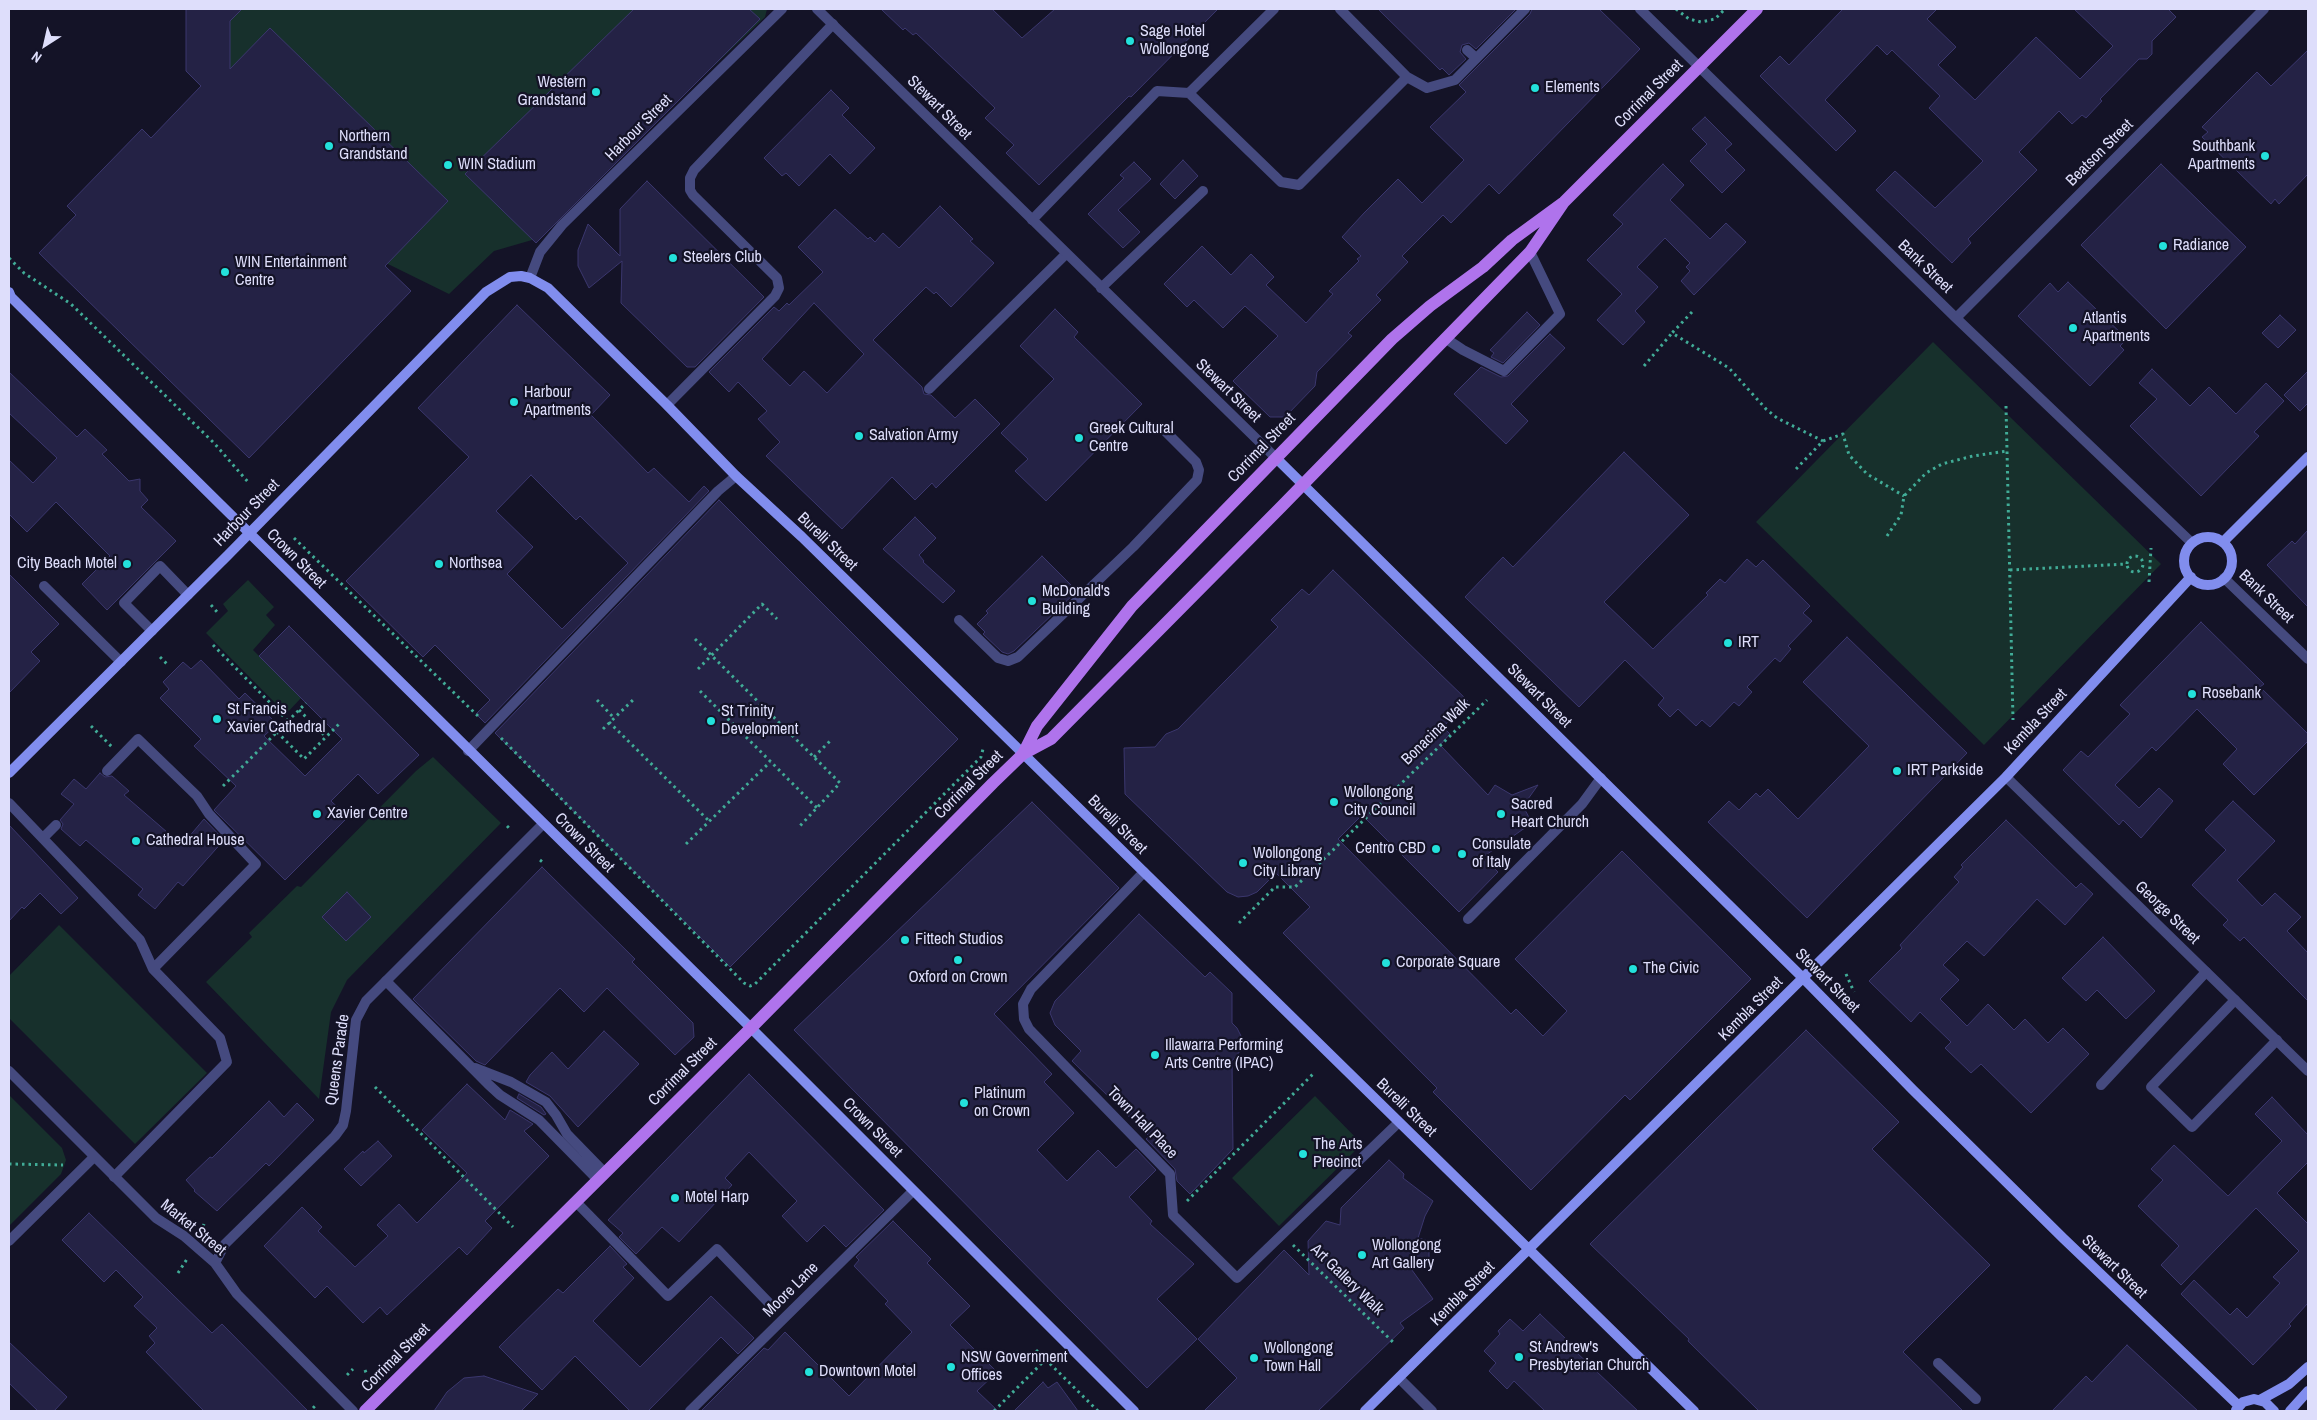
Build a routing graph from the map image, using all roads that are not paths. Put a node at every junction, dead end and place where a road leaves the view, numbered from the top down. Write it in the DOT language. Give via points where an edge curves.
graph roads {
  1 [pos="782,9"];
  2 [pos="817,9"];
  3 [pos="1274,9"];
  4 [pos="1340,9"];
  5 [pos="1525,9"];
  6 [pos="1640,9"];
  7 [pos="1756,9"];
  8 [pos="2264,9"];
  9 [pos="832,24"];
  10 [pos="1467,50"];
  11 [pos="1476,58"];
  12 [pos="1699,67"];
  13 [pos="1408,77"];
  14 [pos="1189,93"];
  15 [pos="1203,190"];
  16 [pos="1564,202"];
  17 [pos="1032,220"];
  18 [pos="1530,252"];
  19 [pos="1066,254"];
  20 [pos="510,277"];
  21 [pos="530,278"];
  22 [pos="1101,288"];
  23 [pos="9,296"];
  24 [pos="1956,318"];
  25 [pos="1445,338"];
  26 [pos="929,389"];
  27 [pos="667,405"];
  28 [pos="1162,428"];
  29 [pos="2308,457"];
  30 [pos="1276,458"];
  31 [pos="736,476"];
  32 [pos="1304,484"];
  33 [pos="249,533"];
  34 [pos="2223,542"];
  35 [pos="2192,543"];
  36 [pos="2191,577"];
  37 [pos="2224,578"];
  38 [pos="44,586"];
  39 [pos="188,595"];
  40 [pos="959,620"];
  41 [pos="152,631"];
  42 [pos="2308,659"];
  43 [pos="120,662"];
  44 [pos="468,751"];
  45 [pos="1022,754"];
  46 [pos="107,772"];
  47 [pos="9,773"];
  48 [pos="2006,777"];
  49 [pos="1601,778"];
  50 [pos="9,803"];
  51 [pos="543,824"];
  52 [pos="56,825"];
  53 [pos="43,838"];
  54 [pos="1144,872"];
  55 [pos="1468,920"];
  56 [pos="154,968"];
  57 [pos="2206,972"];
  58 [pos="1804,978"];
  59 [pos="386,981"];
  60 [pos="2235,1000"];
  61 [pos="750,1028"];
  62 [pos="2276,1040"];
  63 [pos="462,1058"];
  64 [pos="9,1071"];
  65 [pos="2308,1071"];
  66 [pos="2101,1085"];
  67 [pos="1398,1123"];
  68 [pos="94,1157"];
  69 [pos="114,1177"];
  70 [pos="602,1177"];
  71 [pos="913,1191"];
  72 [pos="576,1202"];
  73 [pos="9,1242"];
  74 [pos="1530,1248"];
  75 [pos="215,1263"];
  76 [pos="769,1303"];
  77 [pos="1938,1363"];
  78 [pos="2308,1367"];
  79 [pos="1399,1378"];
  80 [pos="2308,1392"];
  81 [pos="1976,1399"];
  82 [pos="2260,1400"];
  83 [pos="2237,1409"];
  84 [pos="353,1411"];
  85 [pos="365,1411"];
  86 [pos="690,1411"];
  87 [pos="1134,1411"];
  88 [pos="1365,1411"];
  89 [pos="1432,1411"];
  90 [pos="1694,1411"];
  91 [pos="2274,1411"];
  92 [pos="2290,1411"];
  1 -- 21 [label="street, Harbour Street" via="562,225 540,252"];
  2 -- 9 [label="street, Stewart Street"];
  3 -- 14 [label="street"];
  4 -- 13 [label="street"];
  5 -- 11 [label="street"];
  6 -- 12 [label="street, Bank Street"];
  7 -- 12 [label="main road, Corrimal Street"];
  8 -- 24 [label="street, Beatson Street"];
  9 -- 17 [label="street, Stewart Street"];
  9 -- 27 [label="street" via="690,178 693,195 777,278 779,288 775,296"];
  10 -- 11 [label="street"];
  11 -- 13 [label="street" via="1455,80 1426,88"];
  12 -- 16 [label="main road, Corrimal Street"];
  12 -- 24 [label="street, Bank Street"];
  13 -- 14 [label="street" via="1299,185 1282,182"];
  14 -- 17 [label="street" via="1157,91"];
  15 -- 22 [label="street"];
  16 -- 18 [label="main road, Corrimal Street"];
  16 -- 30 [label="main road, Corrimal Street" via="1413,320"];
  17 -- 19 [label="street, Stewart Street"];
  18 -- 25 [label="main road, Corrimal Street"];
  18 -- 25 [label="street" via="1560,314 1504,371"];
  19 -- 22 [label="street, Stewart Street"];
  19 -- 26 [label="street"];
  20 -- 21 [label="main road, Burelli Street"];
  20 -- 33 [label="main road, Harbour Street" via="486,292"];
  21 -- 27 [label="main road, Burelli Street" via="548,288"];
  22 -- 30 [label="street, Stewart Street"];
  23 -- 33 [label="main road, Crown Street"];
  24 -- 35 [label="street, Bank Street"];
  25 -- 32 [label="main road, Corrimal Street"];
  27 -- 31 [label="main road, Burelli Street"];
  28 -- 40 [label="street" via="1196,462 1199,470 1197,480 1133,547 1018,656 1008,661 998,658"];
  29 -- 34 [label="main road"];
  30 -- 32 [label="main road, Stewart Street"];
  30 -- 45 [label="main road, Corrimal Street" via="1132,606 1037,726"];
  31 -- 44 [label="street" via="711,498"];
  31 -- 45 [label="main road, Burelli Street"];
  32 -- 45 [label="main road, Corrimal Street" via="1051,739"];
  32 -- 49 [label="main road, Stewart Street"];
  33 -- 39 [label="main road, Harbour Street"];
  33 -- 44 [label="main road, Crown Street"];
  34 -- 35 [label="main road" via="2204,537"];
  34 -- 37 [label="main road" via="2232,560"];
  35 -- 36 [label="main road" via="2184,556 2186,571"];
  36 -- 37 [label="main road" via="2211,585"];
  36 -- 48 [label="main road, Kembla Street"];
  37 -- 42 [label="street, Bank Street"];
  38 -- 43 [label="street"];
  39 -- 41 [label="main road, Harbour Street"];
  39 -- 41 [label="street" via="160,566 124,603"];
  41 -- 43 [label="main road, Harbour Street"];
  43 -- 47 [label="main road, Harbour Street"];
  44 -- 51 [label="main road, Crown Street"];
  45 -- 54 [label="main road, Burelli Street"];
  45 -- 61 [label="main road, Corrimal Street"];
  46 -- 56 [label="street" via="138,739 197,796 208,814 256,864"];
  48 -- 57 [label="street, George Street"];
  48 -- 58 [label="main road, Kembla Street"];
  49 -- 55 [label="street" via="1582,804"];
  49 -- 58 [label="main road, Stewart Street"];
  50 -- 53 [label="street"];
  51 -- 59 [label="street, Queens Parade"];
  51 -- 61 [label="main road, Crown Street"];
  52 -- 53 [label="street"];
  53 -- 56 [label="street" via="140,940"];
  54 -- 67 [label="main road, Burelli Street"];
  54 -- 67 [label="street, Town Hall Place" via="1031,989 1023,1004 1023,1014 1029,1029 1170,1174 1173,1215 1237,1278"];
  56 -- 69 [label="street" via="220,1038 227,1062"];
  57 -- 60 [label="street, George Street"];
  57 -- 66 [label="street"];
  58 -- 74 [label="main road, Kembla Street"];
  58 -- 83 [label="main road, Stewart Street" via="1907,1085"];
  59 -- 63 [label="street"];
  59 -- 75 [label="street, Queens Parade" via="366,1001 356,1020 343,1125 225,1244"];
  60 -- 62 [label="street, George Street"];
  60 -- 62 [label="street" via="2151,1087 2192,1127"];
  61 -- 70 [label="main road, Corrimal Street"];
  61 -- 71 [label="main road, Crown Street"];
  62 -- 65 [label="street, George Street"];
  63 -- 70 [label="street" via="500,1095 538,1120"];
  63 -- 70 [label="street" via="478,1070 511,1082 546,1102"];
  64 -- 68 [label="street, Market Street"];
  67 -- 74 [label="main road, Burelli Street"];
  68 -- 69 [label="street, Market Street"];
  68 -- 73 [label="street"];
  69 -- 75 [label="street, Market Street" via="156,1218 184,1236"];
  70 -- 72 [label="main road, Corrimal Street"];
  71 -- 86 [label="street, Moore Lane"];
  71 -- 87 [label="main road, Crown Street"];
  72 -- 76 [label="street" via="668,1296 717,1249"];
  72 -- 85 [label="main road, Corrimal Street"];
  74 -- 79 [label="main road, Kembla Street"];
  74 -- 90 [label="main road, Burelli Street"];
  75 -- 84 [label="street, Market Street" via="237,1294"];
  77 -- 81 [label="street"];
  78 -- 82 [label="main road" via="2289,1384"];
  79 -- 88 [label="main road, Kembla Street"];
  79 -- 89 [label="street"];
  80 -- 92 [label="main road"];
  82 -- 83 [label="main road" via="2249,1400"];
  82 -- 91 [label="main road"];
}
